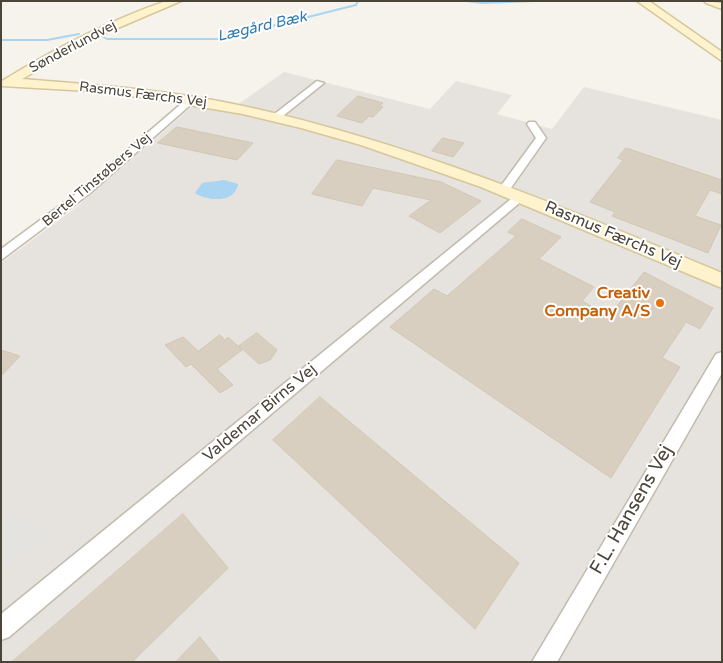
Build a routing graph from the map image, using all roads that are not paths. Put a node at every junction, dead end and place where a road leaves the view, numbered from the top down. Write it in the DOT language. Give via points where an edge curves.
graph roads {
  1 [pos="176,1"];
  2 [pos="642,1"];
  3 [pos="708,1"];
  4 [pos="722,6"];
  5 [pos="722,58"];
  6 [pos="320,83"];
  7 [pos="6,85"];
  8 [pos="191,100"];
  9 [pos="275,118"];
  10 [pos="532,124"];
  11 [pos="512,193"];
  12 [pos="1,256"];
  13 [pos="722,281"];
  14 [pos="722,358"];
  15 [pos="1,629"];
  16 [pos="544,662"];
  1 -- 7 [label="street, Sønderlundvej" via="87,36"];
  2 -- 5 [label="street"];
  3 -- 4 [label="street"];
  6 -- 9 [label="street"];
  7 -- 8 [label="street, Rasmus Færchs Vej" via="120,90"];
  8 -- 9 [label="street, Rasmus Færchs Vej"];
  8 -- 12 [label="street, Bertel Tinstøbers Vej" via="85,192"];
  9 -- 11 [label="street, Rasmus Færchs Vej" via="390,149"];
  10 -- 11 [label="street" via="541,138"];
  11 -- 13 [label="street, Rasmus Færchs Vej"];
  11 -- 15 [label="street, Valdemar Birns Vej"];
  14 -- 16 [label="street, F.L. Hansens Vej"];
}
